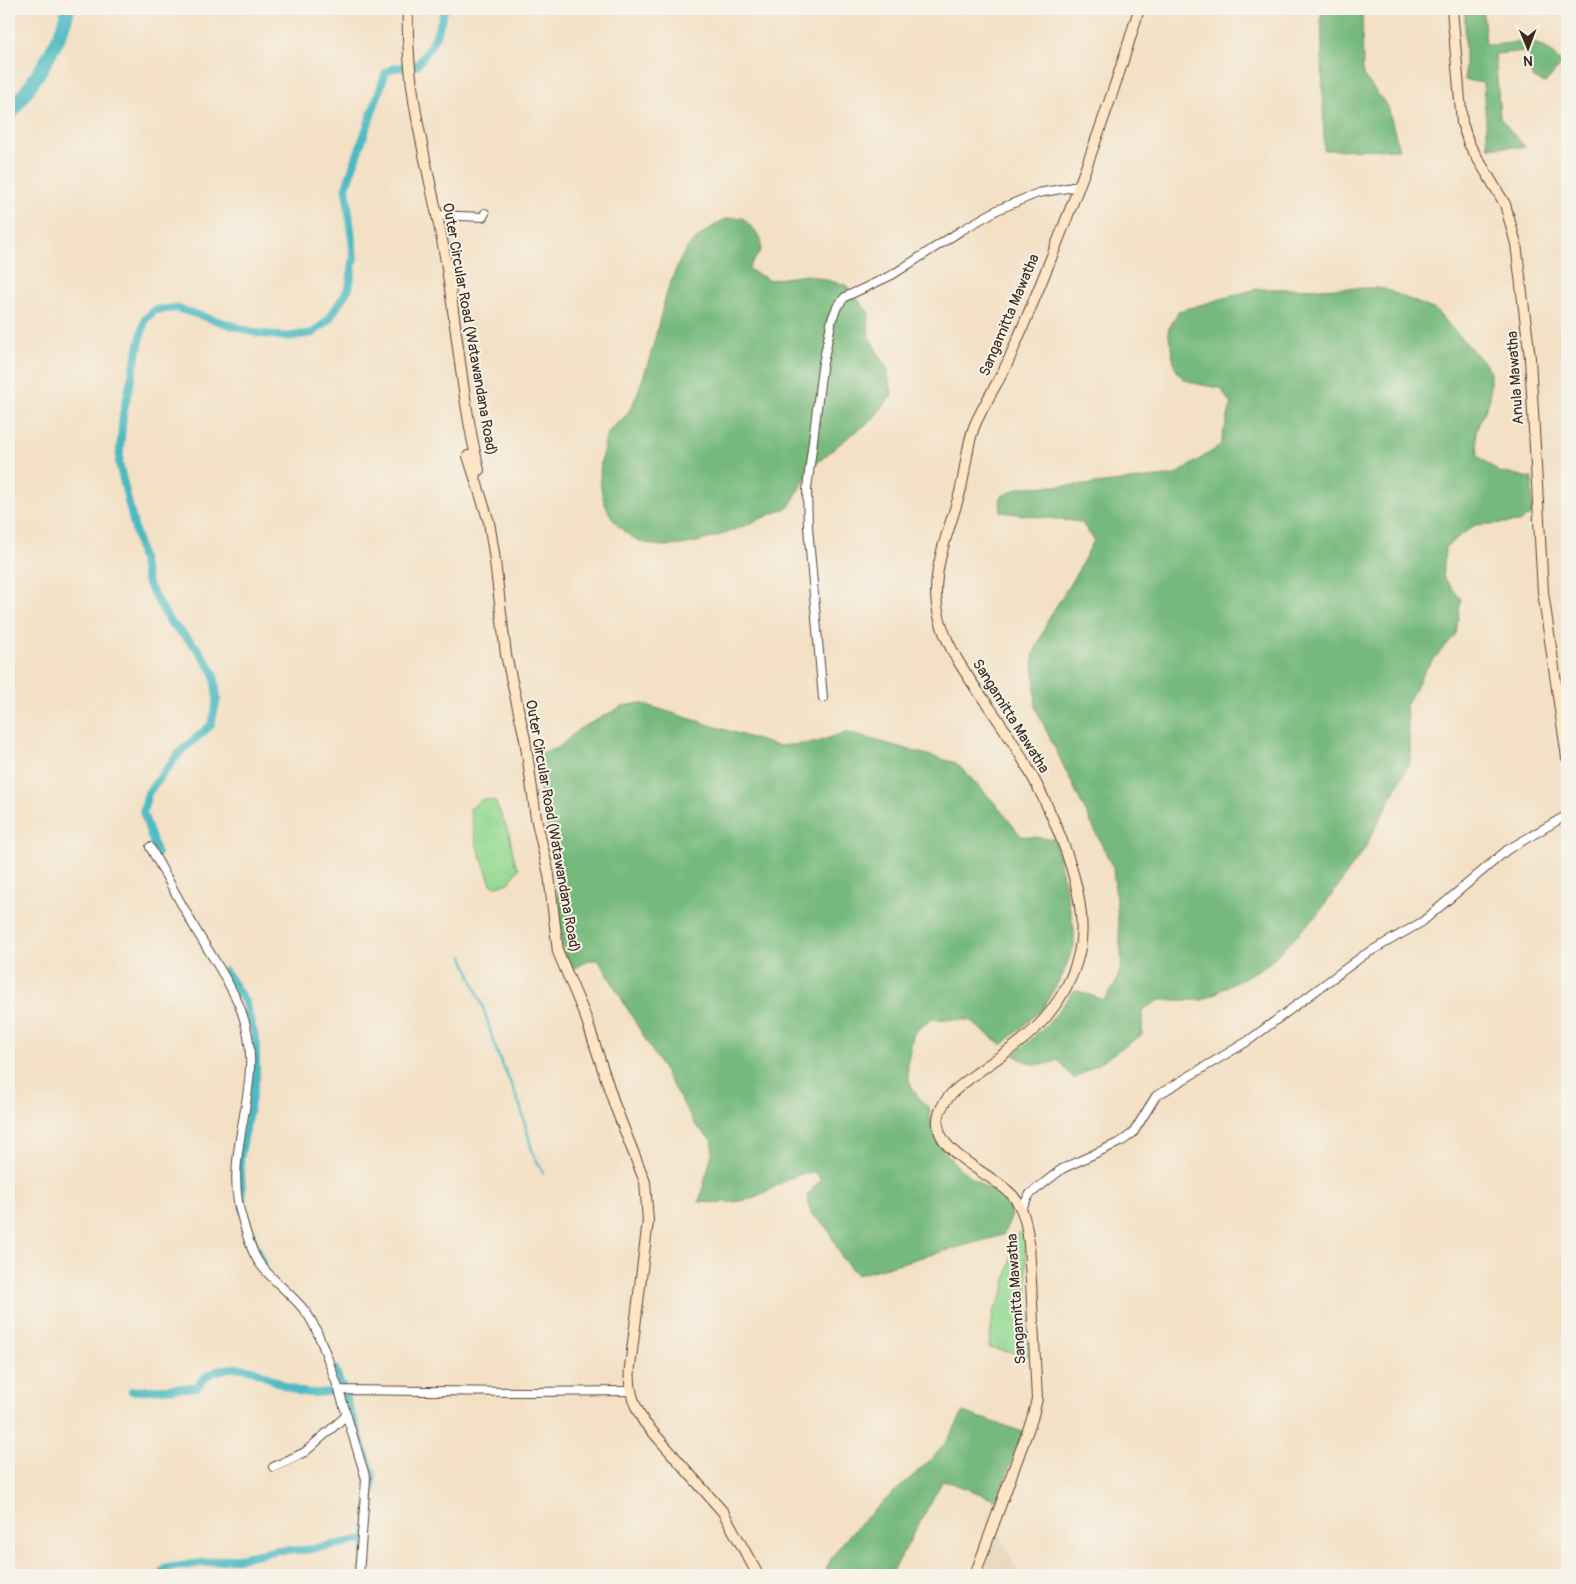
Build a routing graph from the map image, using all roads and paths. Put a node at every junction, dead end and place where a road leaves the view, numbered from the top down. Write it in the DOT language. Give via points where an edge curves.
graph roads {
  1 [pos="408,9"];
  2 [pos="1139,9"];
  3 [pos="1452,9"];
  4 [pos="1079,186"];
  5 [pos="485,213"];
  6 [pos="437,215"];
  7 [pos="823,698"];
  8 [pos="1567,758"];
  9 [pos="1567,815"];
  10 [pos="150,847"];
  11 [pos="1021,1209"];
  12 [pos="339,1390"];
  13 [pos="630,1391"];
  14 [pos="347,1415"];
  15 [pos="273,1467"];
  16 [pos="359,1575"];
  17 [pos="758,1575"];
  18 [pos="974,1575"];
  1 -- 6 [label="main road, Outer Circular Road (Watawandana Road)" via="410,77 418,132"];
  2 -- 4 [label="main road, Sangamitta Mawatha"];
  3 -- 8 [label="main road, Anula Mawatha" via="1462,123 1469,144 1505,204 1516,244 1530,358 1543,592"];
  4 -- 7 [label="street" via="1038,193 997,210 892,275 845,297 837,307 822,368 807,489"];
  4 -- 11 [label="main road, Sangamitta Mawatha" via="1010,359 972,434 936,587 940,620 950,643 1024,760 1058,833 1080,913 1080,952 1064,993 1023,1040 952,1092 939,1116 941,1133 948,1147 1008,1192"];
  5 -- 6 [label="street" via="483,217"];
  6 -- 13 [label="main road, Outer Circular Road (Watawandana Road)" via="467,420 479,470 468,456 492,538 506,655 525,739 536,818 549,875 556,944 645,1182 648,1221 630,1367"];
  9 -- 11 [label="street" via="1507,850 1422,922 1364,955 1248,1041 1156,1096 1133,1133 1062,1169 1030,1194"];
  10 -- 12 [label="street" via="236,995 248,1031 250,1067 237,1149 241,1216 259,1262 311,1319"];
  11 -- 18 [label="main road, Sangamitta Mawatha" via="1029,1243 1037,1399"];
  12 -- 13 [label="street"];
  12 -- 14 [label="street"];
  13 -- 17 [label="main road, Outer Circular Road (Watawandana Road)" via="644,1422 723,1512"];
  14 -- 15 [label="street" via="305,1452"];
  14 -- 16 [label="street" via="366,1479"];
}
